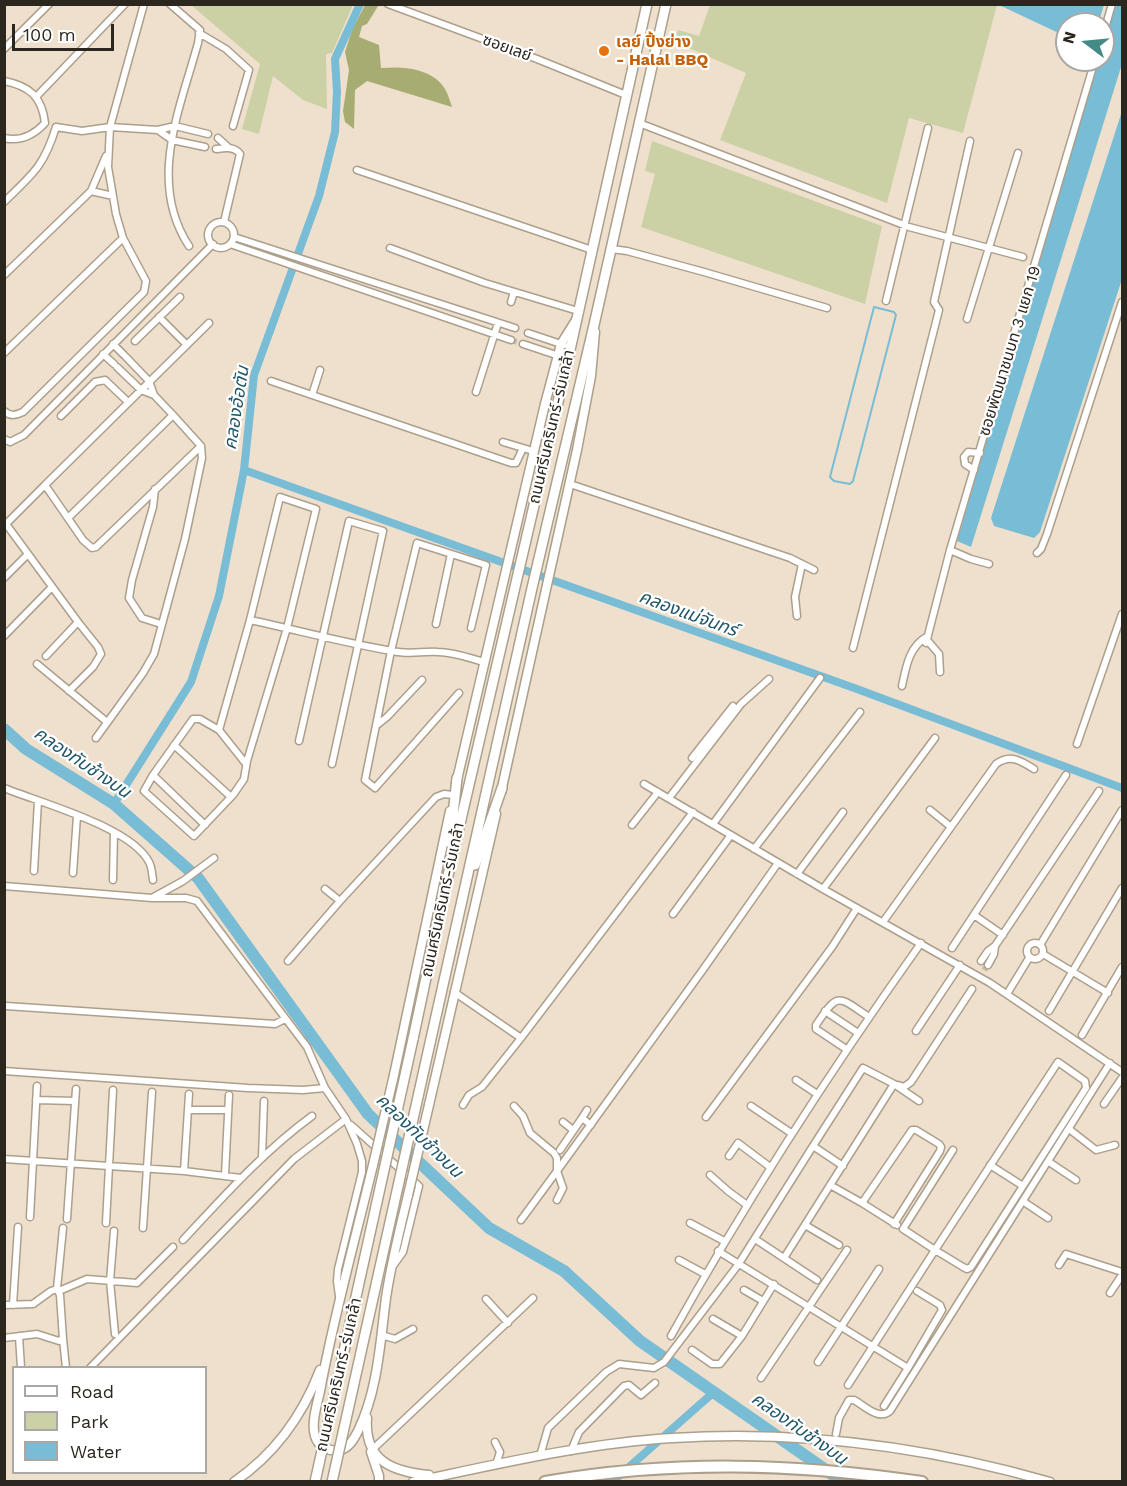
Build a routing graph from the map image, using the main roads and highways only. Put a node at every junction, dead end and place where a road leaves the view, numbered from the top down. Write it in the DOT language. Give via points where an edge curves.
graph roads {
  1 [pos="647,4"];
  2 [pos="666,4"];
  3 [pos="594,326"];
  4 [pos="563,357"];
  5 [pos="458,778"];
  6 [pos="502,788"];
  7 [pos="446,884"];
  8 [pos="461,901"];
  9 [pos="328,1347"];
  10 [pos="368,1408"];
  11 [pos="368,1437"];
  12 [pos="440,1476"];
  13 [pos="234,1482"];
  14 [pos="315,1482"];
  15 [pos="332,1482"];
  16 [pos="379,1482"];
  17 [pos="413,1482"];
  18 [pos="545,1482"];
  19 [pos="922,1482"];
  20 [pos="1050,1482"];
  1 -- 4 [label="main road, ถนนศรีนครินทร์-ร่มเกล้า" via="577,316"];
  2 -- 3 [label="main road, ถนนศรีนครินทร์-ร่มเกล้า"];
  3 -- 6 [label="main road, ถนนศรีนครินทร์-ร่มเกล้า" via="591,375 570,484"];
  3 -- 8 [label="main road, ถนนศรีนครินทร์-ร่มเกล้า"];
  4 -- 5 [label="main road, ถนนศรีนครินทร์-ร่มเกล้า" via="533,452"];
  4 -- 7 [label="main road, ถนนศรีนครินทร์-ร่มเกล้า" via="524,551"];
  5 -- 7 [label="main road"];
  5 -- 9 [label="main road, ถนนศรีนครินทร์-ร่มเกล้า, bridge" via="394,1075"];
  6 -- 8 [label="main road"];
  6 -- 10 [label="main road, ถนนศรีนครินทร์-ร่มเกล้า, bridge" via="392,1268"];
  7 -- 14 [label="main road, ถนนศรีนครินทร์-ร่มเกล้า, bridge"];
  8 -- 15 [label="main road, ถนนศรีนครินทร์-ร่มเกล้า, bridge"];
  9 -- 10 [label="main road" via="314,1424 321,1447 338,1450 349,1445"];
  9 -- 13 [label="main road" via="306,1403 291,1428"];
  10 -- 11 [label="main road"];
  11 -- 12 [label="main road" via="379,1459 393,1468"];
  11 -- 16 [label="main road"];
  12 -- 17 [label="main road"];
  12 -- 20 [label="main road" via="571,1451 702,1437 819,1439 895,1448"];
  18 -- 19 [label="highway" via="670,1467 766,1466"];
}
